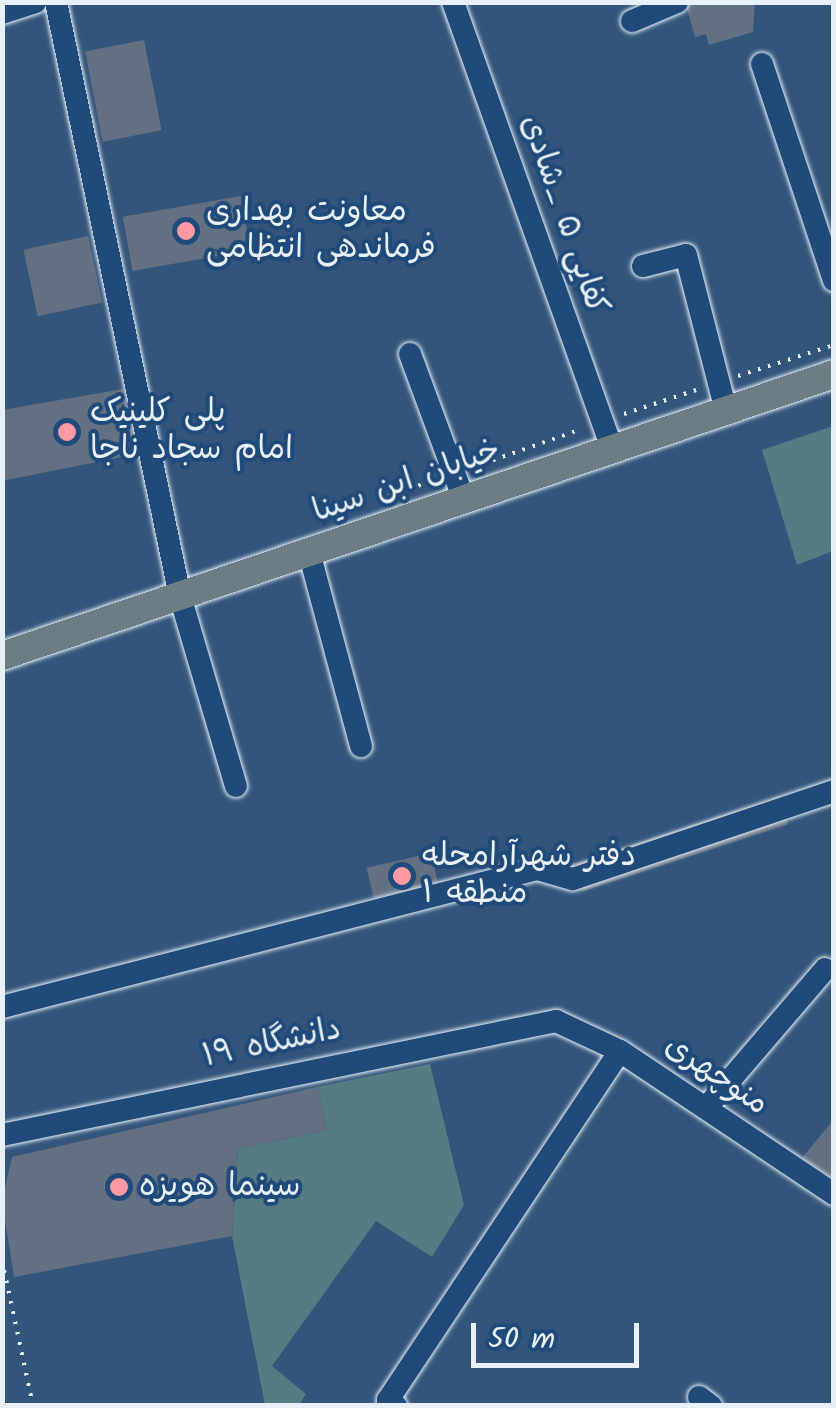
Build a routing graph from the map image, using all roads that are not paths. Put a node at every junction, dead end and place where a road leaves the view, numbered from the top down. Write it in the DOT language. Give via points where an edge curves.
graph roads {
  1 [pos="35,2"];
  2 [pos="56,2"];
  3 [pos="454,2"];
  4 [pos="677,2"];
  5 [pos="2,13"];
  6 [pos="632,22"];
  7 [pos="762,64"];
  8 [pos="643,266"];
  9 [pos="834,280"];
  10 [pos="410,354"];
  11 [pos="834,374"];
  12 [pos="726,411"];
  13 [pos="612,449"];
  14 [pos="459,486"];
  15 [pos="309,552"];
  16 [pos="180,596"];
  17 [pos="2,656"];
  18 [pos="361,746"];
  19 [pos="236,786"];
  20 [pos="834,791"];
  21 [pos="825,970"];
  22 [pos="2,1007"];
  23 [pos="556,1021"];
  24 [pos="620,1051"];
  25 [pos="706,1108"];
  26 [pos="2,1135"];
  27 [pos="834,1194"];
  28 [pos="392,1403"];
  1 -- 5 [label="street"];
  2 -- 16 [label="street"];
  3 -- 13 [label="street, کفایی ۵ _شادی"];
  4 -- 6 [label="street"];
  7 -- 9 [label="street"];
  8 -- 12 [label="street" via="686,255"];
  10 -- 14 [label="street"];
  11 -- 12 [label="main road, خیابان ابن سینا"];
  12 -- 13 [label="main road, خیابان ابن سینا"];
  13 -- 14 [label="main road, خیابان ابن سینا"];
  14 -- 15 [label="main road, خیابان ابن سینا"];
  15 -- 16 [label="main road, خیابان ابن سینا"];
  15 -- 18 [label="street"];
  16 -- 17 [label="main road, خیابان ابن سینا"];
  16 -- 19 [label="street"];
  20 -- 22 [label="street" via="572,879 537,869"];
  21 -- 25 [label="street"];
  23 -- 24 [label="street, منوچهری"];
  23 -- 26 [label="street, دانشگاه ۱۹"];
  24 -- 25 [label="street, منوچهری"];
  24 -- 28 [label="street"];
  25 -- 27 [label="street, منوچهری"];
}
